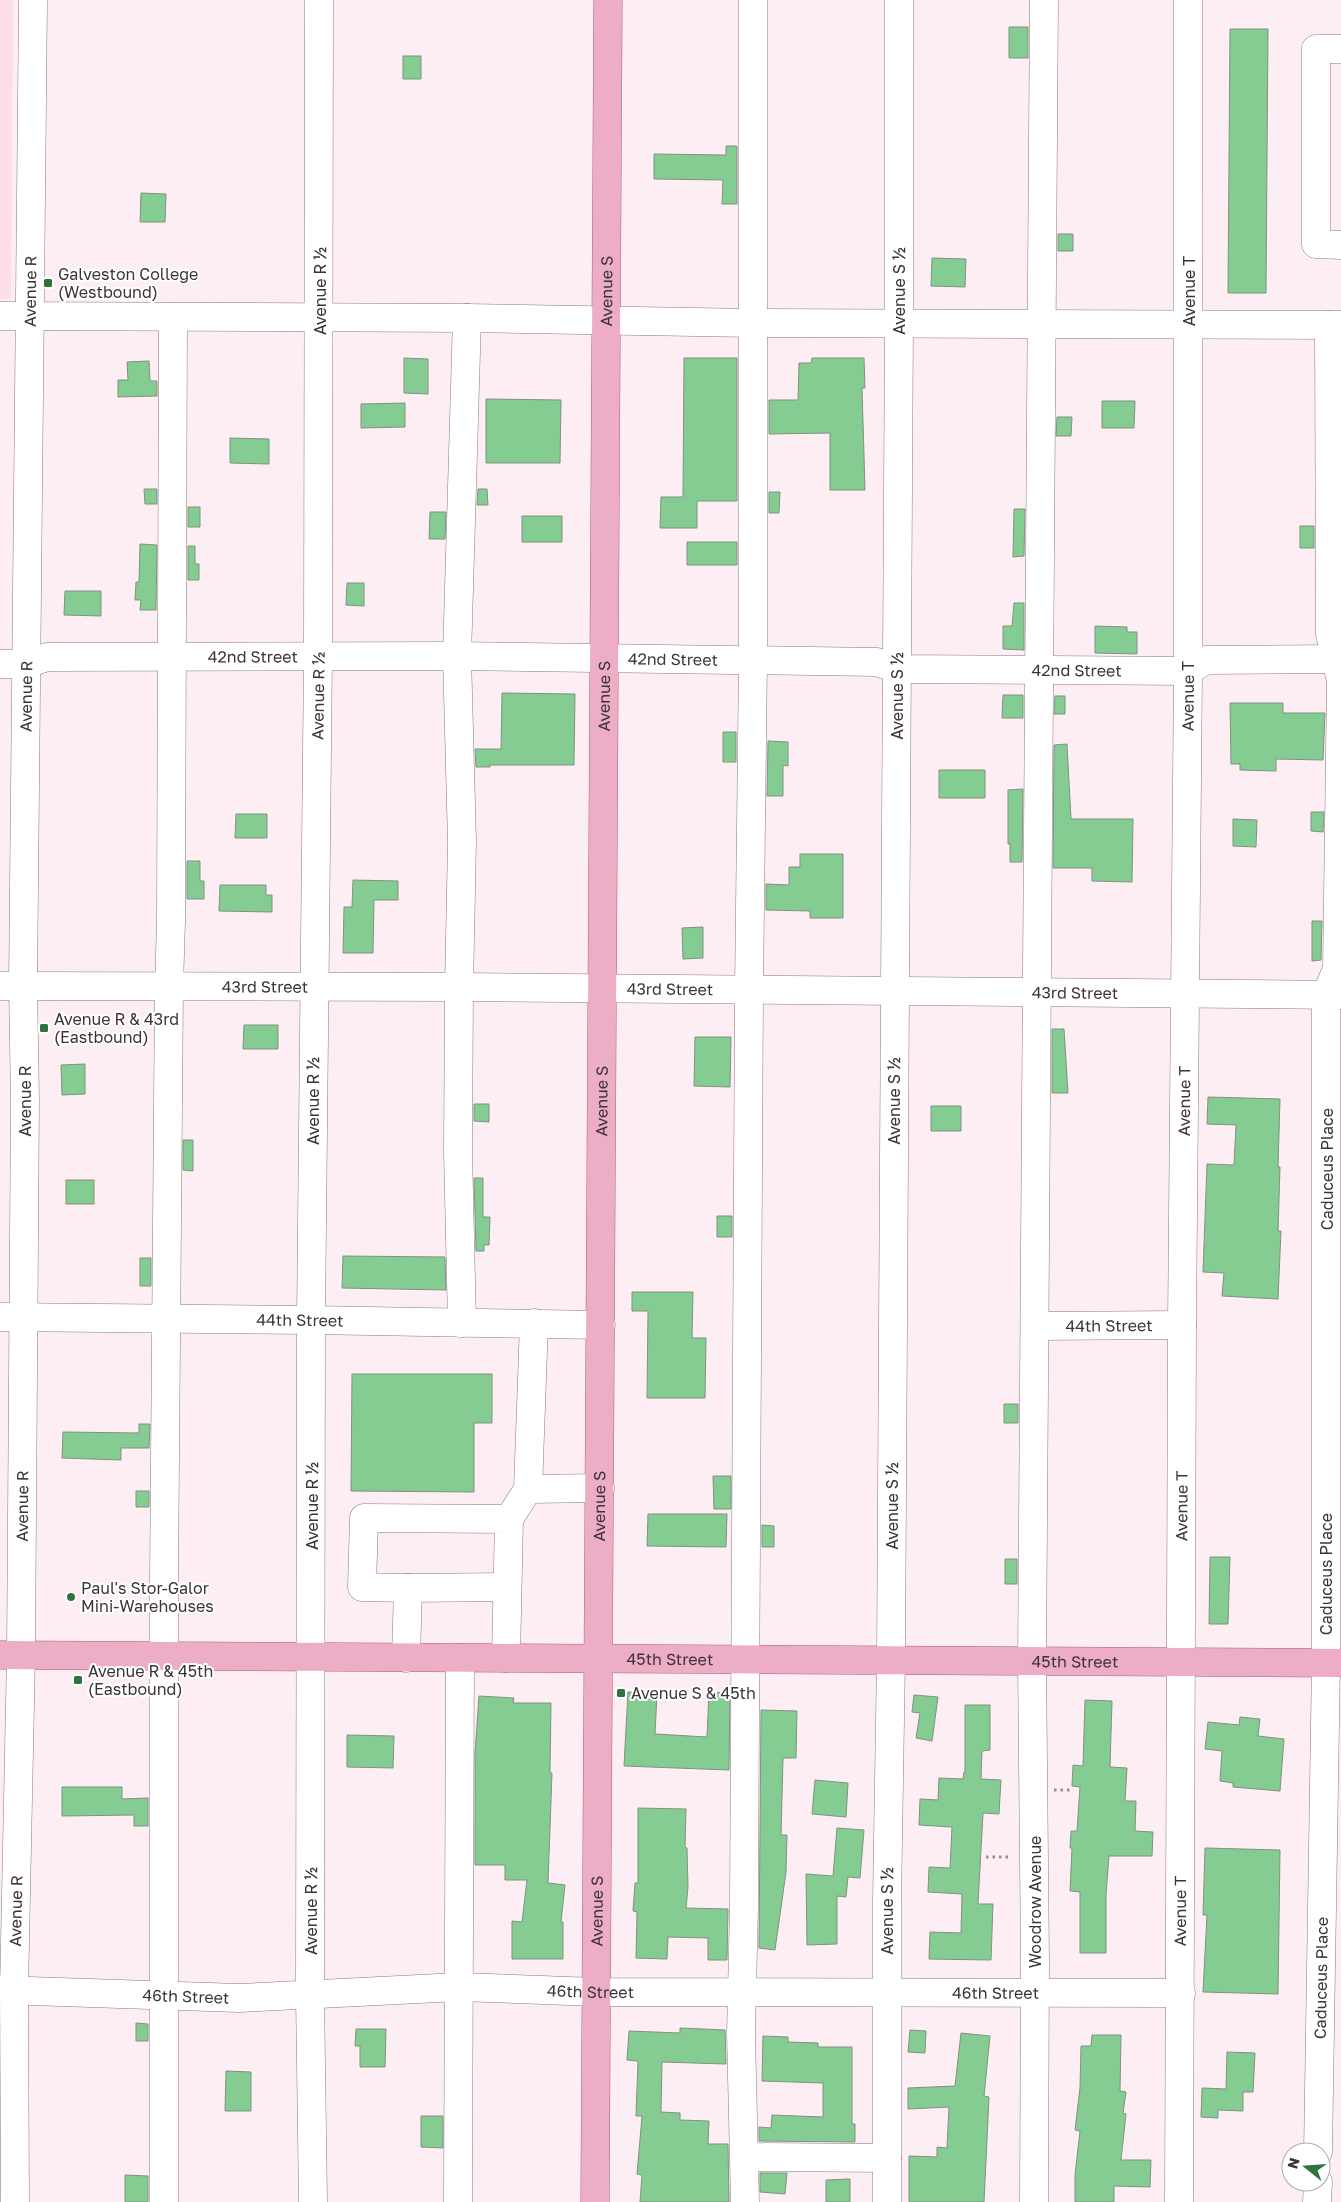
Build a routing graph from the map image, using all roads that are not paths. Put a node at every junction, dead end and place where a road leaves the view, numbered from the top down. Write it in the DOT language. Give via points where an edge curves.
graph roads {
  1 [pos="33,0"];
  2 [pos="319,0"];
  3 [pos="608,0"];
  4 [pos="753,0"];
  5 [pos="899,0"];
  6 [pos="1044,0"];
  7 [pos="1188,0"];
  8 [pos="1341,49"];
  9 [pos="1341,245"];
  10 [pos="0,316"];
  11 [pos="30,316"];
  12 [pos="173,317"];
  13 [pos="320,317"];
  14 [pos="467,318"];
  15 [pos="607,322"];
  16 [pos="752,323"];
  17 [pos="900,324"];
  18 [pos="1042,324"];
  19 [pos="1189,324"];
  20 [pos="1335,325"];
  21 [pos="172,656"];
  22 [pos="318,656"];
  23 [pos="457,656"];
  24 [pos="605,658"];
  25 [pos="753,659"];
  26 [pos="1338,659"];
  27 [pos="13,664"];
  28 [pos="898,670"];
  29 [pos="1039,670"];
  30 [pos="1188,671"];
  31 [pos="12,986"];
  32 [pos="169,986"];
  33 [pos="314,987"];
  34 [pos="458,987"];
  35 [pos="603,988"];
  36 [pos="749,990"];
  37 [pos="895,992"];
  38 [pos="1037,993"];
  39 [pos="1184,994"];
  40 [pos="1333,995"];
  41 [pos="1334,1313"];
  42 [pos="12,1317"];
  43 [pos="167,1318"];
  44 [pos="311,1320"];
  45 [pos="462,1323"];
  46 [pos="534,1324"];
  47 [pos="601,1325"];
  48 [pos="1182,1325"];
  49 [pos="1035,1326"];
  50 [pos="600,1488"];
  51 [pos="528,1489"];
  52 [pos="509,1519"];
  53 [pos="507,1587"];
  54 [pos="408,1588"];
  55 [pos="11,1655"];
  56 [pos="164,1656"];
  57 [pos="312,1657"];
  58 [pos="406,1658"];
  59 [pos="460,1658"];
  60 [pos="506,1658"];
  61 [pos="599,1659"];
  62 [pos="746,1660"];
  63 [pos="891,1660"];
  64 [pos="1032,1662"];
  65 [pos="1181,1662"];
  66 [pos="1333,1663"];
  67 [pos="459,1988"];
  68 [pos="7,1990"];
  69 [pos="596,1992"];
  70 [pos="742,1993"];
  71 [pos="887,1993"];
  72 [pos="1035,1993"];
  73 [pos="1181,1994"];
  74 [pos="310,1995"];
  75 [pos="164,1996"];
  76 [pos="1318,2142"];
  77 [pos="745,2157"];
  78 [pos="887,2158"];
  79 [pos="15,2202"];
  80 [pos="164,2202"];
  81 [pos="313,2202"];
  82 [pos="458,2202"];
  83 [pos="595,2202"];
  84 [pos="745,2202"];
  85 [pos="887,2202"];
  86 [pos="1034,2202"];
  87 [pos="1179,2202"];
  1 -- 11 [label="street, Avenue R"];
  2 -- 13 [label="street, Avenue R ½"];
  3 -- 15 [label="main road, Avenue S"];
  4 -- 16 [label="street"];
  5 -- 17 [label="street, Avenue S ½"];
  6 -- 18 [label="street, Woodrow Avenue"];
  7 -- 19 [label="street, Avenue T"];
  8 -- 9 [label="street" via="1316,49 1316,244"];
  10 -- 11 [label="street"];
  11 -- 12 [label="street"];
  11 -- 27 [label="street, Avenue R"];
  12 -- 13 [label="street"];
  12 -- 21 [label="street"];
  13 -- 14 [label="street"];
  13 -- 22 [label="street, Avenue R ½"];
  14 -- 15 [label="street"];
  14 -- 23 [label="street"];
  15 -- 16 [label="street"];
  15 -- 24 [label="main road, Avenue S"];
  16 -- 17 [label="street"];
  16 -- 25 [label="street"];
  17 -- 18 [label="street"];
  17 -- 28 [label="street, Avenue S ½"];
  18 -- 19 [label="street"];
  18 -- 29 [label="street, Woodrow Avenue"];
  19 -- 20 [label="street"];
  19 -- 30 [label="street, Avenue T"];
  20 -- 26 [label="street" via="1330,634"];
  21 -- 22 [label="street, 42nd Street"];
  21 -- 27 [label="street, 42nd Street" via="47,657"];
  21 -- 32 [label="street"];
  22 -- 23 [label="street, 42nd Street"];
  22 -- 33 [label="street, Avenue R ½"];
  23 -- 24 [label="street, 42nd Street"];
  23 -- 34 [label="street" via="462,842"];
  24 -- 25 [label="street, 42nd Street"];
  24 -- 35 [label="main road, Avenue S"];
  25 -- 28 [label="street, 42nd Street" via="877,662"];
  25 -- 36 [label="street"];
  26 -- 30 [label="street, 42nd Street" via="1206,660"];
  26 -- 40 [label="street" via="1341,681 1337,969"];
  27 -- 31 [label="street, Avenue R"];
  28 -- 29 [label="street, 42nd Street"];
  28 -- 37 [label="street, Avenue S ½"];
  29 -- 30 [label="street, 42nd Street"];
  29 -- 38 [label="street, Woodrow Avenue"];
  30 -- 39 [label="street, Avenue T"];
  31 -- 32 [label="street, 43rd Street"];
  31 -- 42 [label="street, Avenue R"];
  32 -- 33 [label="street, 43rd Street"];
  32 -- 43 [label="street"];
  33 -- 34 [label="street, 43rd Street"];
  33 -- 44 [label="street, Avenue R ½"];
  34 -- 35 [label="street, 43rd Street"];
  34 -- 45 [label="street"];
  35 -- 36 [label="street, 43rd Street"];
  35 -- 47 [label="main road, Avenue S"];
  36 -- 37 [label="street, 43rd Street"];
  36 -- 62 [label="street"];
  37 -- 38 [label="street, 43rd Street"];
  37 -- 63 [label="street, Avenue S ½"];
  38 -- 39 [label="street, 43rd Street"];
  38 -- 49 [label="street, Woodrow Avenue"];
  39 -- 40 [label="street, 43rd Street"];
  39 -- 48 [label="street, Avenue T"];
  40 -- 41 [label="street, Caduceus Place"];
  41 -- 66 [label="street, Caduceus Place"];
  42 -- 43 [label="street, 44th Street"];
  42 -- 55 [label="street, Avenue R"];
  43 -- 44 [label="street, 44th Street"];
  43 -- 56 [label="street"];
  44 -- 45 [label="street, 44th Street"];
  44 -- 57 [label="street, Avenue R ½"];
  45 -- 46 [label="street, 44th Street"];
  46 -- 47 [label="street, 44th Street"];
  46 -- 51 [label="street"];
  47 -- 50 [label="main road, Avenue S"];
  48 -- 49 [label="street, 44th Street"];
  48 -- 65 [label="street, Avenue T"];
  49 -- 64 [label="street, Woodrow Avenue"];
  50 -- 51 [label="street"];
  50 -- 61 [label="main road, Avenue S"];
  51 -- 52 [label="street"];
  52 -- 53 [label="street"];
  52 -- 54 [label="street" via="364,1518 362,1587"];
  53 -- 54 [label="street"];
  53 -- 60 [label="street"];
  54 -- 58 [label="street"];
  55 -- 56 [label="main road, 45th Street"];
  55 -- 68 [label="street, Avenue R"];
  56 -- 57 [label="main road, 45th Street"];
  56 -- 75 [label="street"];
  57 -- 58 [label="main road, 45th Street"];
  57 -- 74 [label="street, Avenue R ½"];
  58 -- 59 [label="main road, 45th Street"];
  59 -- 60 [label="main road, 45th Street"];
  59 -- 67 [label="street"];
  60 -- 61 [label="main road, 45th Street"];
  61 -- 62 [label="main road, 45th Street"];
  61 -- 69 [label="main road, Avenue S"];
  62 -- 63 [label="main road, 45th Street"];
  62 -- 70 [label="street"];
  63 -- 64 [label="main road, 45th Street"];
  63 -- 71 [label="street, Avenue S ½"];
  64 -- 65 [label="main road, 45th Street"];
  64 -- 72 [label="street, Woodrow Avenue"];
  65 -- 66 [label="main road, 45th Street"];
  65 -- 73 [label="street, Avenue T"];
  66 -- 76 [label="street, Caduceus Place"];
  67 -- 69 [label="street, 46th Street"];
  67 -- 74 [label="street, 46th Street"];
  67 -- 82 [label="street"];
  68 -- 75 [label="street, 46th Street"];
  68 -- 79 [label="street, Avenue R"];
  69 -- 70 [label="street, 46th Street"];
  69 -- 83 [label="main road, Avenue S"];
  70 -- 71 [label="street, 46th Street"];
  70 -- 77 [label="street"];
  71 -- 72 [label="street, 46th Street"];
  71 -- 78 [label="street, Avenue S ½"];
  72 -- 73 [label="street, 46th Street"];
  72 -- 86 [label="street, Woodrow Avenue"];
  73 -- 87 [label="street, Avenue T"];
  74 -- 75 [label="street, 46th Street" via="239,1998"];
  74 -- 81 [label="street, Avenue R ½"];
  75 -- 80 [label="street"];
  77 -- 78 [label="street"];
  77 -- 84 [label="street"];
  78 -- 85 [label="street, Avenue S ½"];
}
